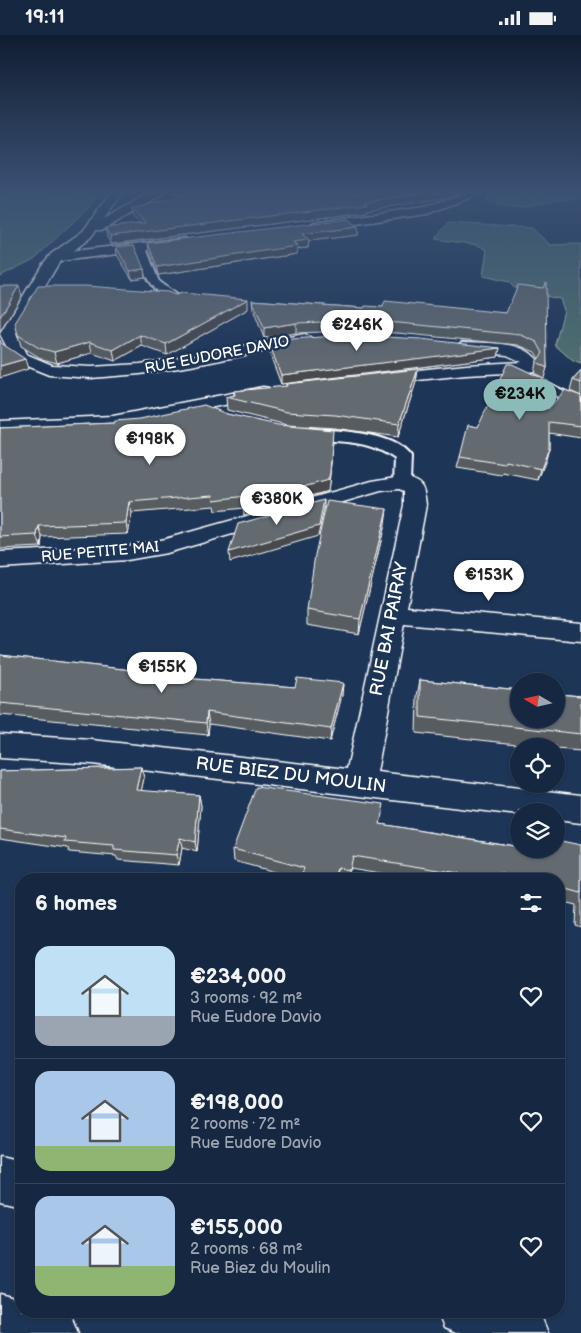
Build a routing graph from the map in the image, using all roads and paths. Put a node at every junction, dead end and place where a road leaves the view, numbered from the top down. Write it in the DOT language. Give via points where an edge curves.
graph roads {
  1 [pos="61,254"];
  2 [pos="93,254"];
  3 [pos="143,254"];
  4 [pos="55,258"];
  5 [pos="178,301"];
  6 [pos="324,338"];
  7 [pos="444,345"];
  8 [pos="513,369"];
  9 [pos="367,381"];
  10 [pos="284,390"];
  11 [pos="201,403"];
  12 [pos="581,404"];
  13 [pos="216,415"];
  14 [pos="0,427"];
  15 [pos="291,431"];
  16 [pos="402,482"];
  17 [pos="0,560"];
  18 [pos="392,614"];
  19 [pos="581,632"];
  20 [pos="0,746"];
  21 [pos="360,783"];
  22 [pos="581,809"];
  23 [pos="0,1179"];
  24 [pos="15,1183"];
  25 [pos="0,1318"];
  26 [pos="481,1318"];
  27 [pos="54,1333"];
  28 [pos="524,1333"];
  1 -- 4 [label="main road, RUE EUDORE DAVIO"];
  2 -- 4 [label="main road"];
  3 -- 5 [label="lane" via="150,280 159,290"];
  4 -- 6 [label="main road, RUE EUDORE DAVIO" via="8,334 11,349 36,365 71,373 132,371 274,343"];
  7 -- 8 [label="main road" via="518,352 531,362 528,367"];
  8 -- 9 [label="main road" via="466,370"];
  8 -- 12 [label="lane"];
  10 -- 11 [label="main road"];
  11 -- 13 [label="lane"];
  11 -- 14 [label="main road" via="122,420"];
  15 -- 16 [label="lane" via="353,437 394,449 403,457"];
  16 -- 17 [label="main road, RUE PETITE MAI" via="360,490 167,546 127,553"];
  16 -- 18 [label="main road, RUE BAI PAIRAY" via="414,488 415,505"];
  18 -- 19 [label="main road"];
  18 -- 21 [label="main road, RUE BAI PAIRAY"];
  20 -- 21 [label="main road, RUE BIEZ DU MOULIN" via="92,751"];
  21 -- 22 [label="main road, RUE BIEZ DU MOULIN"];
  23 -- 24 [label="main road"];
  25 -- 27 [label="main road"];
  26 -- 28 [label="main road"];
}
